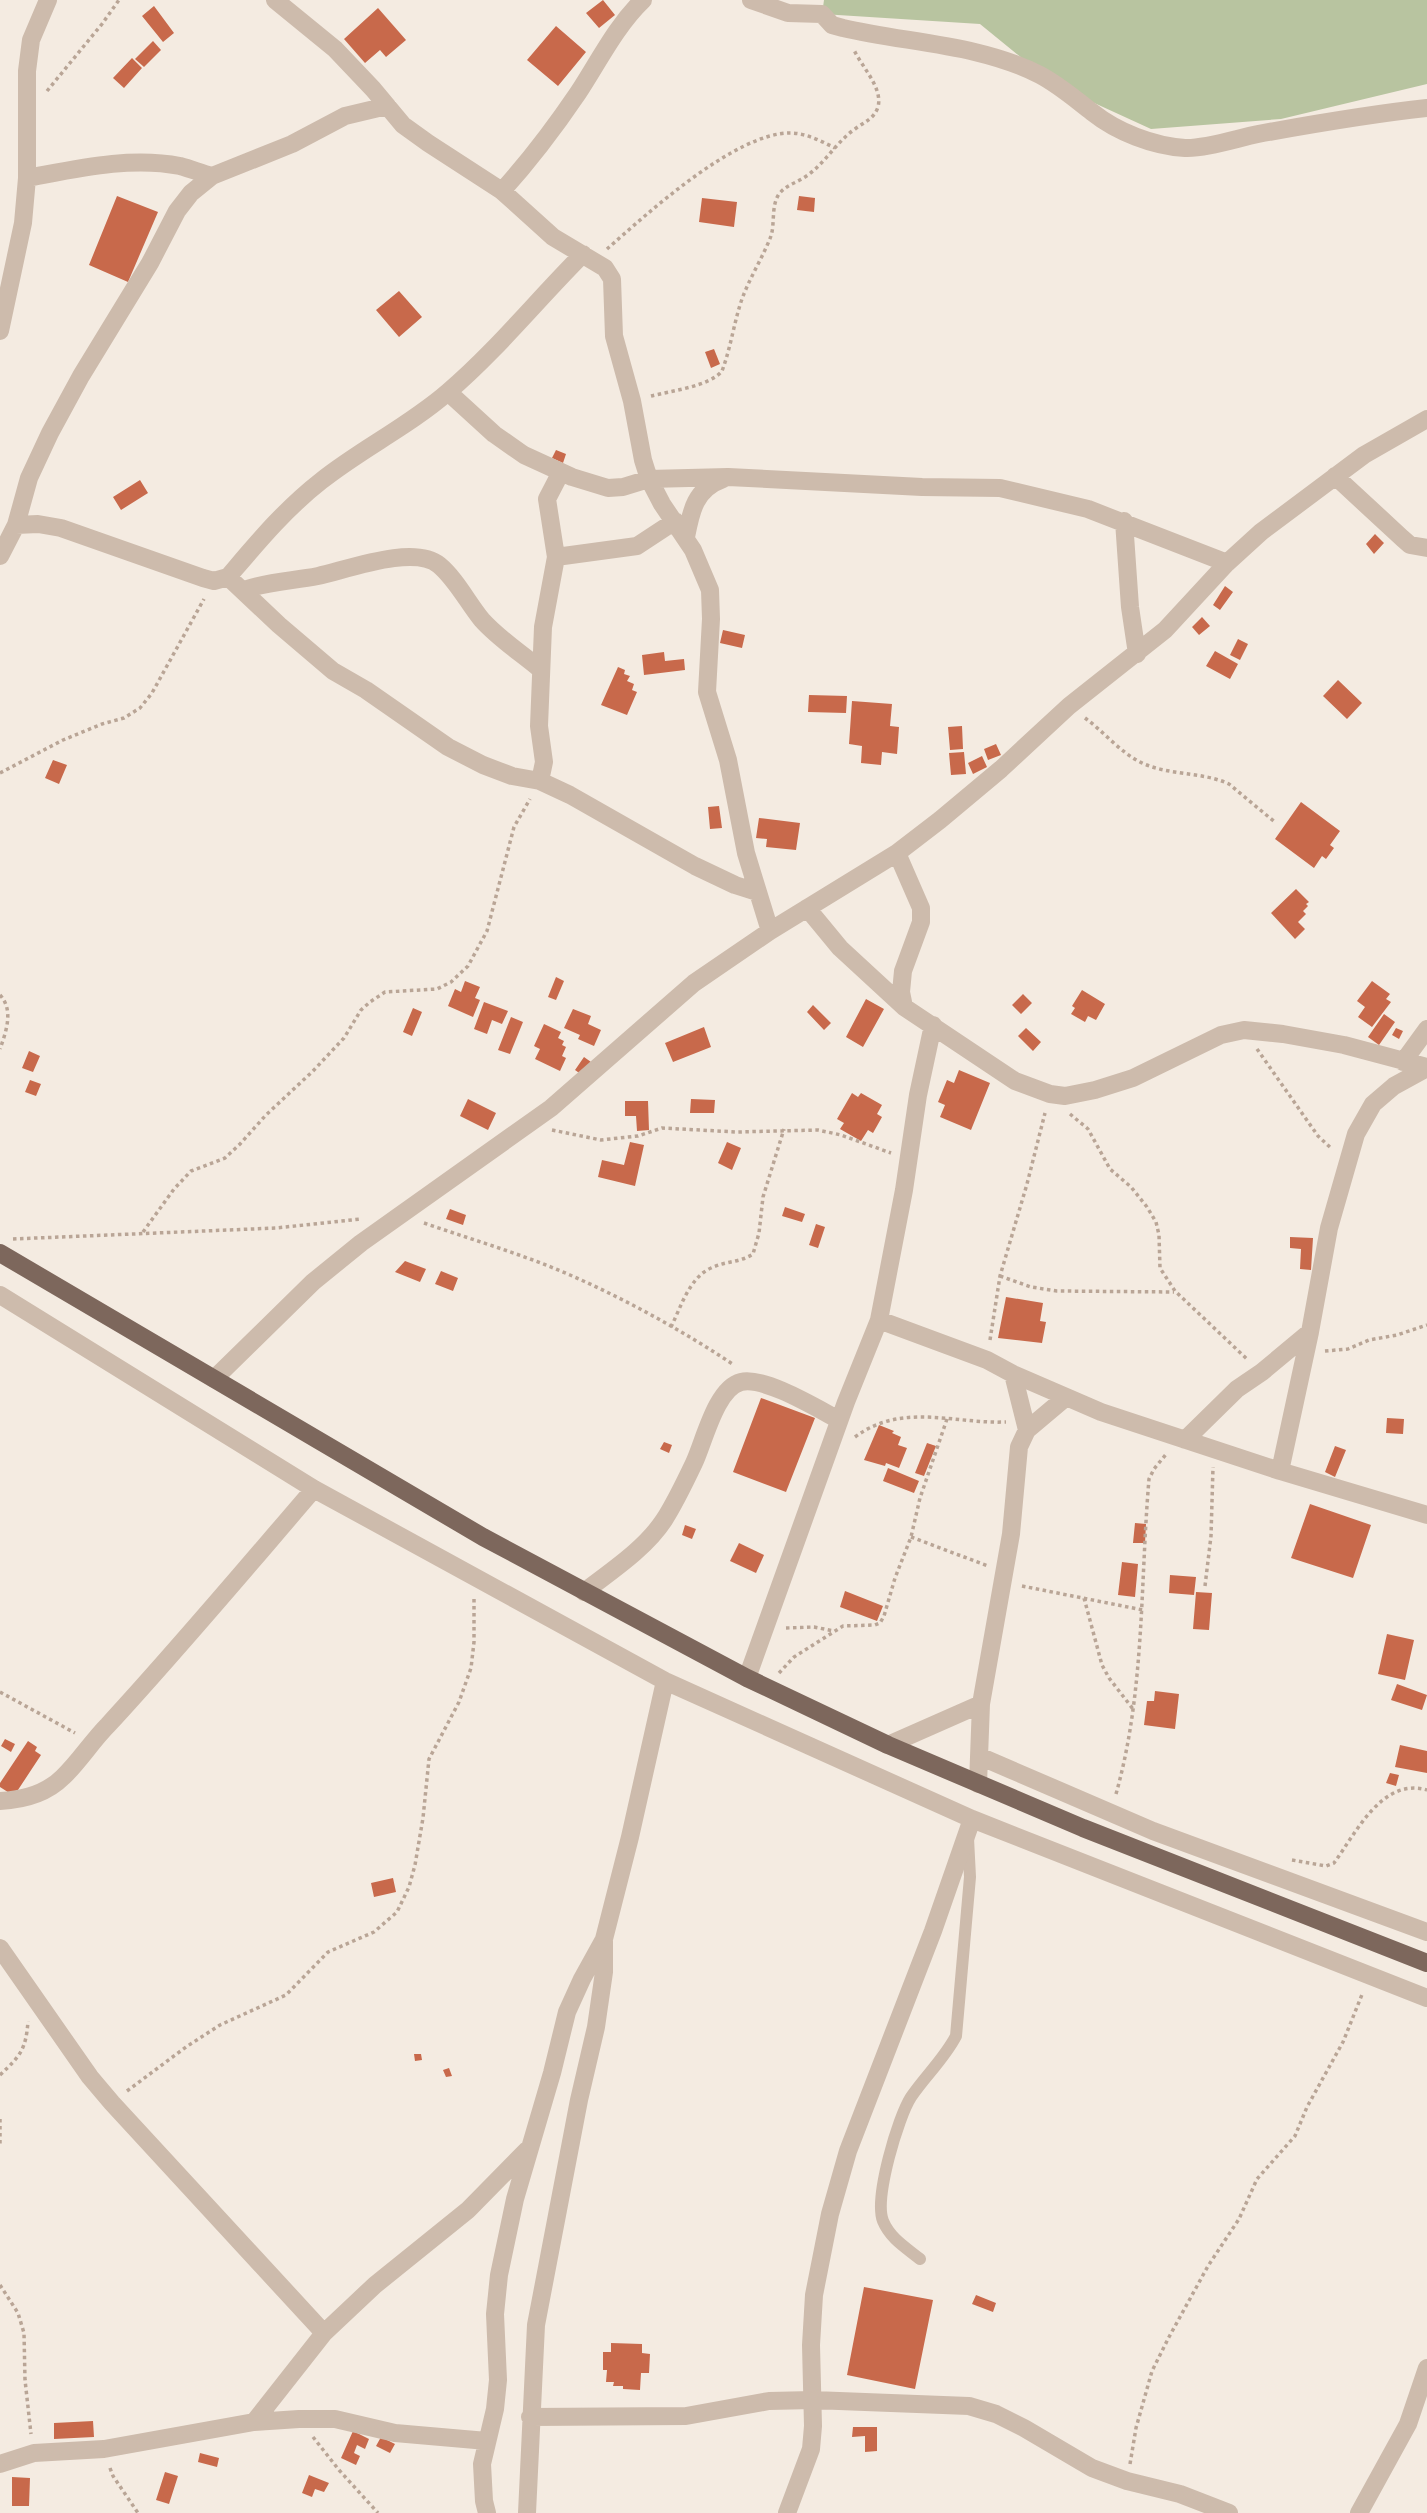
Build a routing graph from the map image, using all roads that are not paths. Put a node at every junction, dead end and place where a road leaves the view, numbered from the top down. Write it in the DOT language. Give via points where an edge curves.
graph roads {
  1 [pos="48,0"];
  2 [pos="275,0"];
  3 [pos="643,0"];
  4 [pos="751,0"];
  5 [pos="782,7"];
  6 [pos="387,106"];
  7 [pos="1427,108"];
  8 [pos="212,176"];
  9 [pos="27,178"];
  10 [pos="502,191"];
  11 [pos="589,257"];
  12 [pos="0,331"];
  13 [pos="448,392"];
  14 [pos="1427,419"];
  15 [pos="561,472"];
  16 [pos="1335,476"];
  17 [pos="728,477"];
  18 [pos="649,479"];
  19 [pos="675,521"];
  20 [pos="1124,521"];
  21 [pos="16,525"];
  22 [pos="685,537"];
  23 [pos="1427,548"];
  24 [pos="0,556"];
  25 [pos="556,557"];
  26 [pos="1227,563"];
  27 [pos="221,579"];
  28 [pos="244,590"];
  29 [pos="1137,654"];
  30 [pos="540,669"];
  31 [pos="540,782"];
  32 [pos="897,853"];
  33 [pos="757,892"];
  34 [pos="807,908"];
  35 [pos="770,931"];
  36 [pos="904,1007"];
  37 [pos="933,1025"];
  38 [pos="1427,1028"];
  39 [pos="1403,1062"];
  40 [pos="1427,1067"];
  41 [pos="0,1253"];
  42 [pos="0,1295"];
  43 [pos="879,1320"];
  44 [pos="1310,1332"];
  45 [pos="1013,1374"];
  46 [pos="214,1379"];
  47 [pos="1065,1398"];
  48 [pos="839,1420"];
  49 [pos="1026,1426"];
  50 [pos="1185,1440"];
  51 [pos="1280,1471"];
  52 [pos="314,1489"];
  53 [pos="1427,1513"];
  54 [pos="584,1592"];
  55 [pos="747,1678"];
  56 [pos="665,1681"];
  57 [pos="981,1704"];
  58 [pos="888,1745"];
  59 [pos="979,1756"];
  60 [pos="978,1784"];
  61 [pos="0,1801"];
  62 [pos="970,1825"];
  63 [pos="1427,1931"];
  64 [pos="604,1939"];
  65 [pos="0,1948"];
  66 [pos="1427,1963"];
  67 [pos="1427,1998"];
  68 [pos="530,2147"];
  69 [pos="920,2259"];
  70 [pos="324,2333"];
  71 [pos="1427,2368"];
  72 [pos="813,2400"];
  73 [pos="530,2417"];
  74 [pos="254,2422"];
  75 [pos="487,2441"];
  76 [pos="0,2464"];
  77 [pos="487,2513"];
  78 [pos="527,2513"];
  79 [pos="787,2513"];
  80 [pos="1228,2513"];
  81 [pos="1359,2513"];
  1 -- 9 [label="street" via="32,40 27,71"];
  2 -- 6 [label="street" via="335,49"];
  3 -- 10 [label="street" via="616,32 527,164"];
  4 -- 5 [label="street"];
  5 -- 7 [label="street" via="822,13 832,25 843,28 1004,61 1040,75 1094,114 1159,145 1188,148"];
  6 -- 8 [label="street" via="345,116 292,144"];
  6 -- 10 [label="street" via="403,125"];
  8 -- 9 [label="street" via="155,163 80,168"];
  8 -- 21 [label="street" via="177,211 80,376 29,478"];
  9 -- 12 [label="street" via="23,223"];
  10 -- 11 [label="street" via="553,237"];
  11 -- 13 [label="street"];
  11 -- 18 [label="street" via="612,279 614,336"];
  13 -- 15 [label="street" via="494,434"];
  13 -- 27 [label="street" via="320,481"];
  14 -- 16 [label="street"];
  15 -- 18 [label="street" via="608,488"];
  15 -- 25 [label="street" via="547,499"];
  16 -- 23 [label="street" via="1410,545"];
  16 -- 26 [label="street"];
  17 -- 18 [label="street"];
  17 -- 20 [label="street" via="1000,488"];
  17 -- 22 [label="street" via="700,493"];
  18 -- 19 [label="street"];
  19 -- 22 [label="street"];
  19 -- 25 [label="street" via="637,546"];
  20 -- 26 [label="street"];
  20 -- 29 [label="street"];
  21 -- 24 [label="street"];
  21 -- 27 [label="street" via="61,528"];
  22 -- 33 [label="street" via="710,590 707,692"];
  25 -- 30 [label="street"];
  26 -- 29 [label="street"];
  27 -- 28 [label="street"];
  28 -- 30 [label="street" via="372,561 412,558 437,563 484,622"];
  28 -- 31 [label="street" via="333,671 429,736 483,765"];
  29 -- 32 [label="street"];
  30 -- 31 [label="street" via="538,726 544,762"];
  31 -- 33 [label="street" via="570,794 695,866"];
  32 -- 34 [label="street"];
  32 -- 36 [label="street" via="921,908 921,922 903,971"];
  33 -- 35 [label="street"];
  34 -- 35 [label="street"];
  34 -- 36 [label="street" via="840,948"];
  35 -- 46 [label="street" via="694,983 530,1124 361,1243 313,1282"];
  36 -- 37 [label="street"];
  37 -- 39 [label="street" via="1015,1081 1049,1096 1095,1090 1133,1078 1220,1035 1244,1030 1344,1045"];
  37 -- 43 [label="street"];
  38 -- 39 [label="street"];
  39 -- 40 [label="street"];
  40 -- 44 [label="street" via="1373,1104 1356,1134 1329,1228"];
  41 -- 46 [label="main road"];
  42 -- 52 [label="street"];
  43 -- 45 [label="street"];
  43 -- 48 [label="street"];
  44 -- 50 [label="street" via="1237,1389"];
  44 -- 51 [label="street"];
  45 -- 47 [label="street"];
  45 -- 49 [label="street"];
  46 -- 54 [label="main road"];
  47 -- 49 [label="street"];
  47 -- 50 [label="street"];
  48 -- 54 [label="street" via="762,1383 742,1381 730,1387 663,1522"];
  48 -- 55 [label="street"];
  49 -- 57 [label="street" via="1019,1447 1004,1577"];
  50 -- 51 [label="street"];
  51 -- 53 [label="street"];
  52 -- 56 [label="street"];
  52 -- 61 [label="street" via="63,1778 18,1801"];
  54 -- 55 [label="main road"];
  55 -- 58 [label="main road"];
  56 -- 62 [label="street"];
  56 -- 64 [label="street"];
  57 -- 58 [label="street"];
  57 -- 59 [label="street"];
  58 -- 60 [label="main road"];
  59 -- 60 [label="street"];
  59 -- 63 [label="street" via="1153,1831"];
  60 -- 66 [label="main road"];
  62 -- 67 [label="street"];
  62 -- 69 [label="lane" via="956,2036 909,2099 887,2164 881,2199 881,2218 891,2236"];
  62 -- 72 [label="street" via="848,2151 830,2214 814,2295"];
  64 -- 68 [label="street" via="567,2011"];
  64 -- 73 [label="street" via="596,2027 536,2325"];
  65 -- 70 [label="street" via="90,2077"];
  68 -- 70 [label="street" via="468,2210"];
  68 -- 75 [label="street" via="499,2275 495,2315 498,2380"];
  70 -- 74 [label="street"];
  71 -- 81 [label="street" via="1408,2424"];
  72 -- 73 [label="street" via="685,2416"];
  72 -- 79 [label="street" via="811,2449"];
  72 -- 80 [label="street" via="969,2406 1024,2428 1092,2468"];
  73 -- 78 [label="street"];
  74 -- 75 [label="street" via="335,2419 395,2433"];
  74 -- 76 [label="street" via="104,2449 34,2453"];
  75 -- 77 [label="street" via="482,2464"];
}
